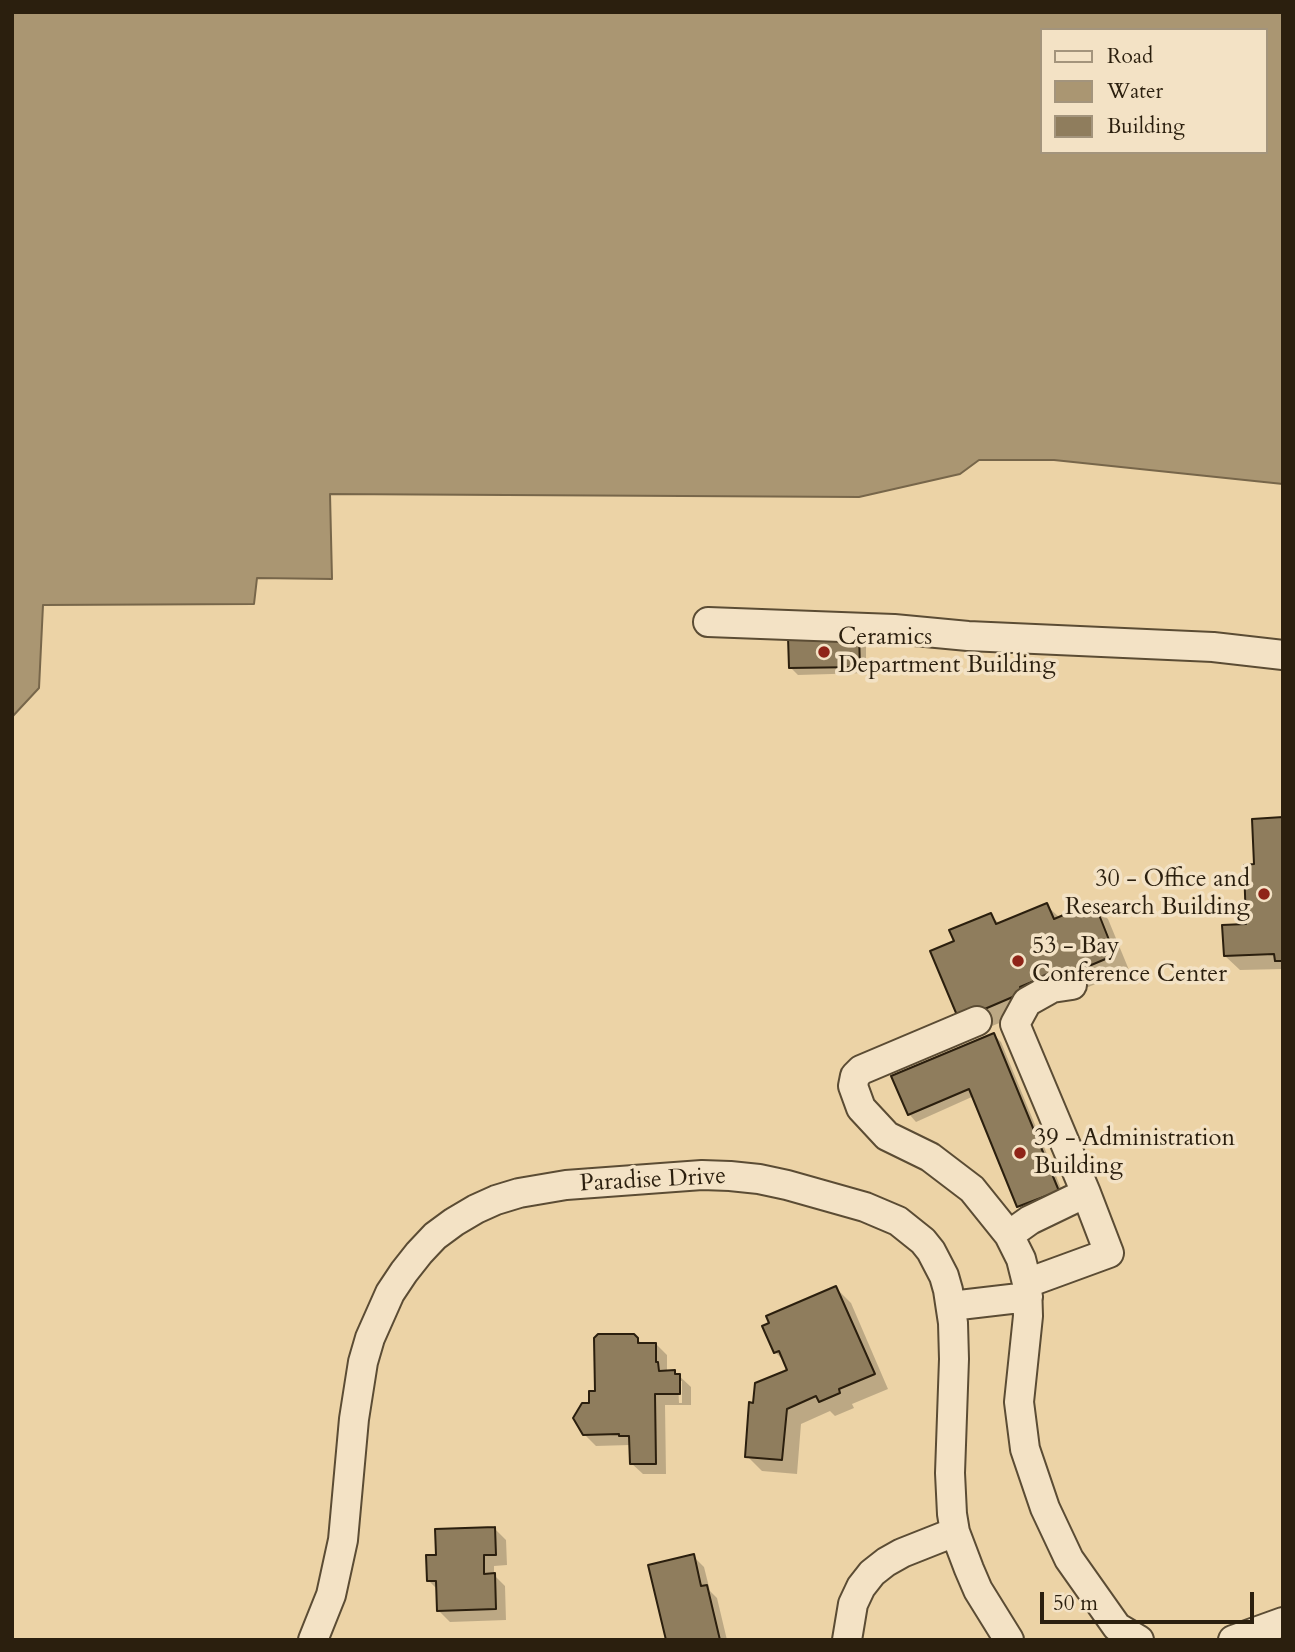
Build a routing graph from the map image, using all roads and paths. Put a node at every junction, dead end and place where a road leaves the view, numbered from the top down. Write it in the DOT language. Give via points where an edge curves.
graph roads {
  1 [pos="708,622"];
  2 [pos="1283,655"];
  3 [pos="1072,985"];
  4 [pos="977,1021"];
  5 [pos="1086,1194"];
  6 [pos="1009,1236"];
  7 [pos="1028,1290"];
  8 [pos="951,1306"];
  9 [pos="955,1532"];
  10 [pos="1283,1622"];
  11 [pos="313,1640"];
  12 [pos="847,1640"];
  13 [pos="1009,1640"];
  14 [pos="1139,1640"];
  15 [pos="1233,1640"];
  1 -- 2 [label="street" via="1213,647"];
  3 -- 5 [label="street" via="1052,988 1027,1002 1015,1024"];
  4 -- 6 [label="street" via="861,1070 853,1086 861,1108 887,1136 930,1157 972,1189"];
  5 -- 6 [label="street" via="1030,1220"];
  5 -- 7 [label="street" via="1108,1253"];
  6 -- 7 [label="street" via="1021,1259"];
  7 -- 8 [label="street"];
  7 -- 14 [label="street" via="1019,1402 1025,1449 1069,1559 1117,1627"];
  8 -- 9 [label="street, Paradise Drive"];
  8 -- 11 [label="street, Paradise Drive" via="944,1276 931,1251 898,1221 865,1207 759,1179 674,1176 566,1185 519,1193 476,1209 435,1236 419,1253 390,1293 370,1338 354,1419 343,1540 331,1595"];
  9 -- 12 [label="street" via="902,1553 872,1573 853,1604"];
  9 -- 13 [label="street, Paradise Drive" via="978,1590"];
  10 -- 15 [label="street"];
}
